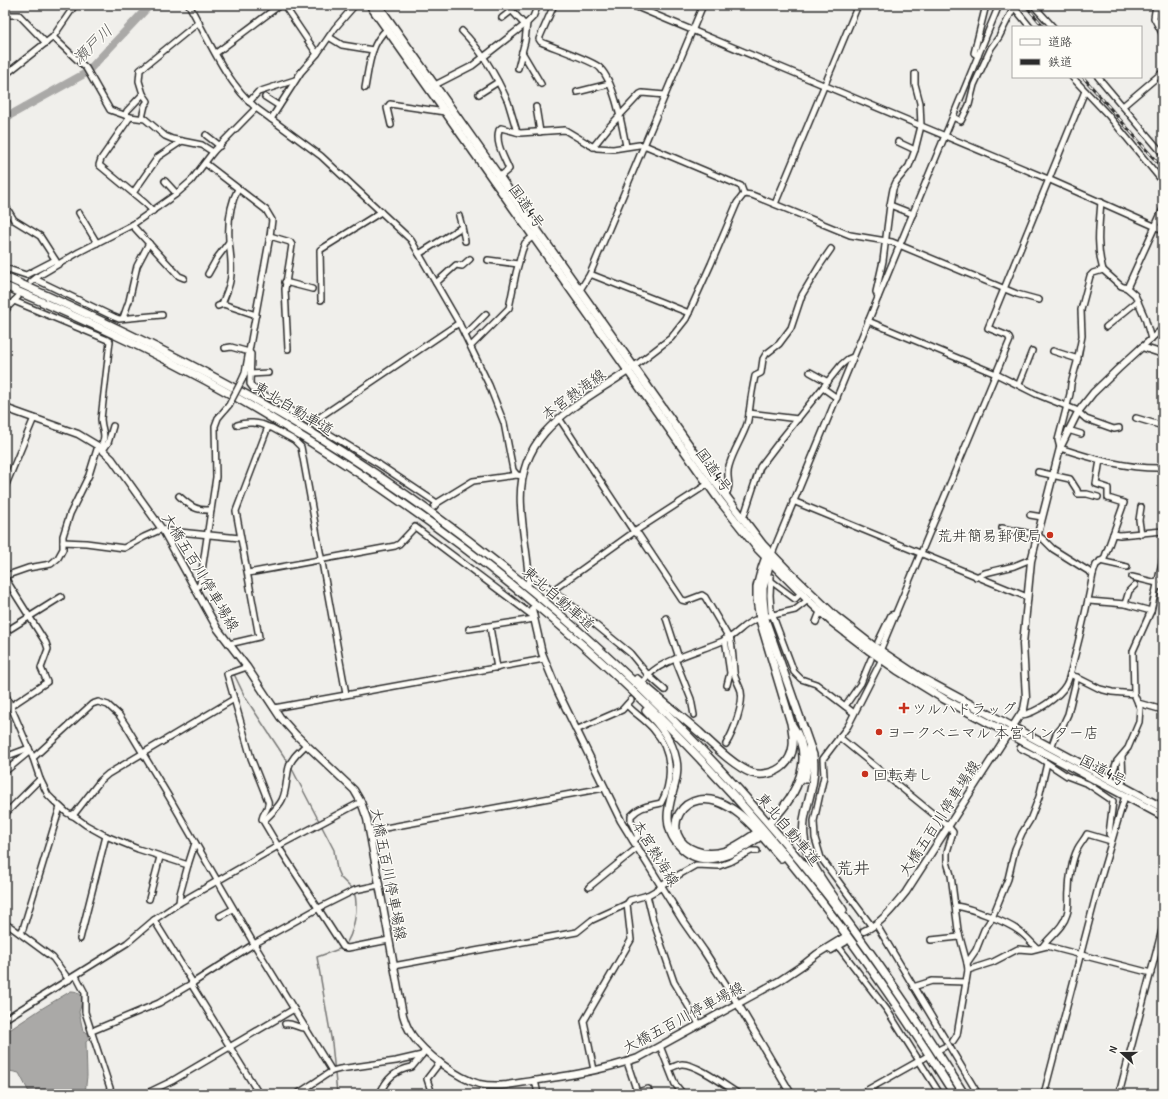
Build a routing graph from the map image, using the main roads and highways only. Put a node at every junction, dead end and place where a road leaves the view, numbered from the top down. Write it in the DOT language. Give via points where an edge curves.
graph roads {
  1 [pos="370,5"];
  2 [pos="378,5"];
  3 [pos="432,87"];
  4 [pos="497,179"];
  5 [pos="536,234"];
  6 [pos="5,277"];
  7 [pos="5,286"];
  8 [pos="1163,354"];
  9 [pos="628,371"];
  10 [pos="7,409"];
  11 [pos="770,558"];
  12 [pos="529,582"];
  13 [pos="532,610"];
  14 [pos="578,636"];
  15 [pos="791,723"];
  16 [pos="1011,730"];
  17 [pos="809,743"];
  18 [pos="1163,808"];
  19 [pos="1163,816"];
  20 [pos="822,902"];
  21 [pos="863,930"];
  22 [pos="878,964"];
  23 [pos="803,965"];
  24 [pos="738,1004"];
  25 [pos="791,1094"];
  26 [pos="954,1094"];
  27 [pos="964,1094"];
  1 -- 3 [label="highway, 国道4号"];
  2 -- 3 [label="highway, 国道4号"];
  3 -- 4 [label="highway, 国道4号"];
  3 -- 4 [label="highway, 国道4号" via="445,112"];
  4 -- 5 [label="highway, 国道4号"];
  5 -- 9 [label="highway, 国道4号"];
  5 -- 11 [label="highway, 国道4号" via="580,290"];
  6 -- 14 [label="highway, 東北自動車道" via="137,337 204,371 307,430 438,519 505,569"];
  7 -- 14 [label="highway, 東北自動車道" via="86,321 200,378 328,452 440,529"];
  8 -- 16 [label="main road, 大橋五百川停車場線" via="1142,348 1118,368 1078,412 1060,448 1031,559 1023,644 1026,698 1024,709"];
  9 -- 11 [label="highway, 国道4号" via="739,525"];
  9 -- 12 [label="main road, 本宮熱海線" via="559,418 534,446 520,476"];
  10 -- 24 [label="main road, 大橋五百川停車場線" via="78,434 101,448 112,459 163,531 217,628 287,726 354,790 361,802 369,831 403,1015 406,1025 424,1053 471,1081 486,1085 507,1085 627,1062"];
  11 -- 15 [label="highway" via="762,568 757,599 760,620"];
  11 -- 16 [label="highway, 国道4号" via="854,632 880,651"];
  11 -- 16 [label="highway, 国道4号" via="820,612 882,659 944,699"];
  11 -- 17 [label="highway" via="763,588 765,619"];
  13 -- 24 [label="main road, 本宮熱海線" via="544,659 621,821"];
  14 -- 15 [label="highway" via="612,658 715,747 748,771 766,774 784,765 793,748"];
  14 -- 20 [label="highway, 東北自動車道" via="689,747 768,835"];
  14 -- 20 [label="highway" via="650,715 670,743 676,760 677,774 668,818 671,833 680,847 694,856 712,859 734,853 756,836 714,854 693,850 681,841 676,821 680,811 696,800 712,800 730,807 755,830"];
  14 -- 22 [label="highway, 東北自動車道" via="658,705 743,795 802,864"];
  15 -- 17 [label="highway" via="798,733 802,747 802,771 794,793 773,822 791,806 802,787 807,772"];
  16 -- 18 [label="highway, 国道4号" via="1051,748"];
  16 -- 19 [label="highway, 国道4号"];
  16 -- 21 [label="main road, 大橋五百川停車場線" via="906,892 888,914 871,928"];
  17 -- 22 [label="highway" via="814,762 814,779 804,821 805,847 814,867"];
  20 -- 26 [label="highway, 東北自動車道" via="891,997"];
  22 -- 27 [label="highway, 東北自動車道"];
  23 -- 23 [label="main road, 大橋五百川停車場線" via="818,954 844,940 838,946"];
  23 -- 24 [label="main road, 大橋五百川停車場線"];
  24 -- 25 [label="main road, 本宮熱海線"];
}
